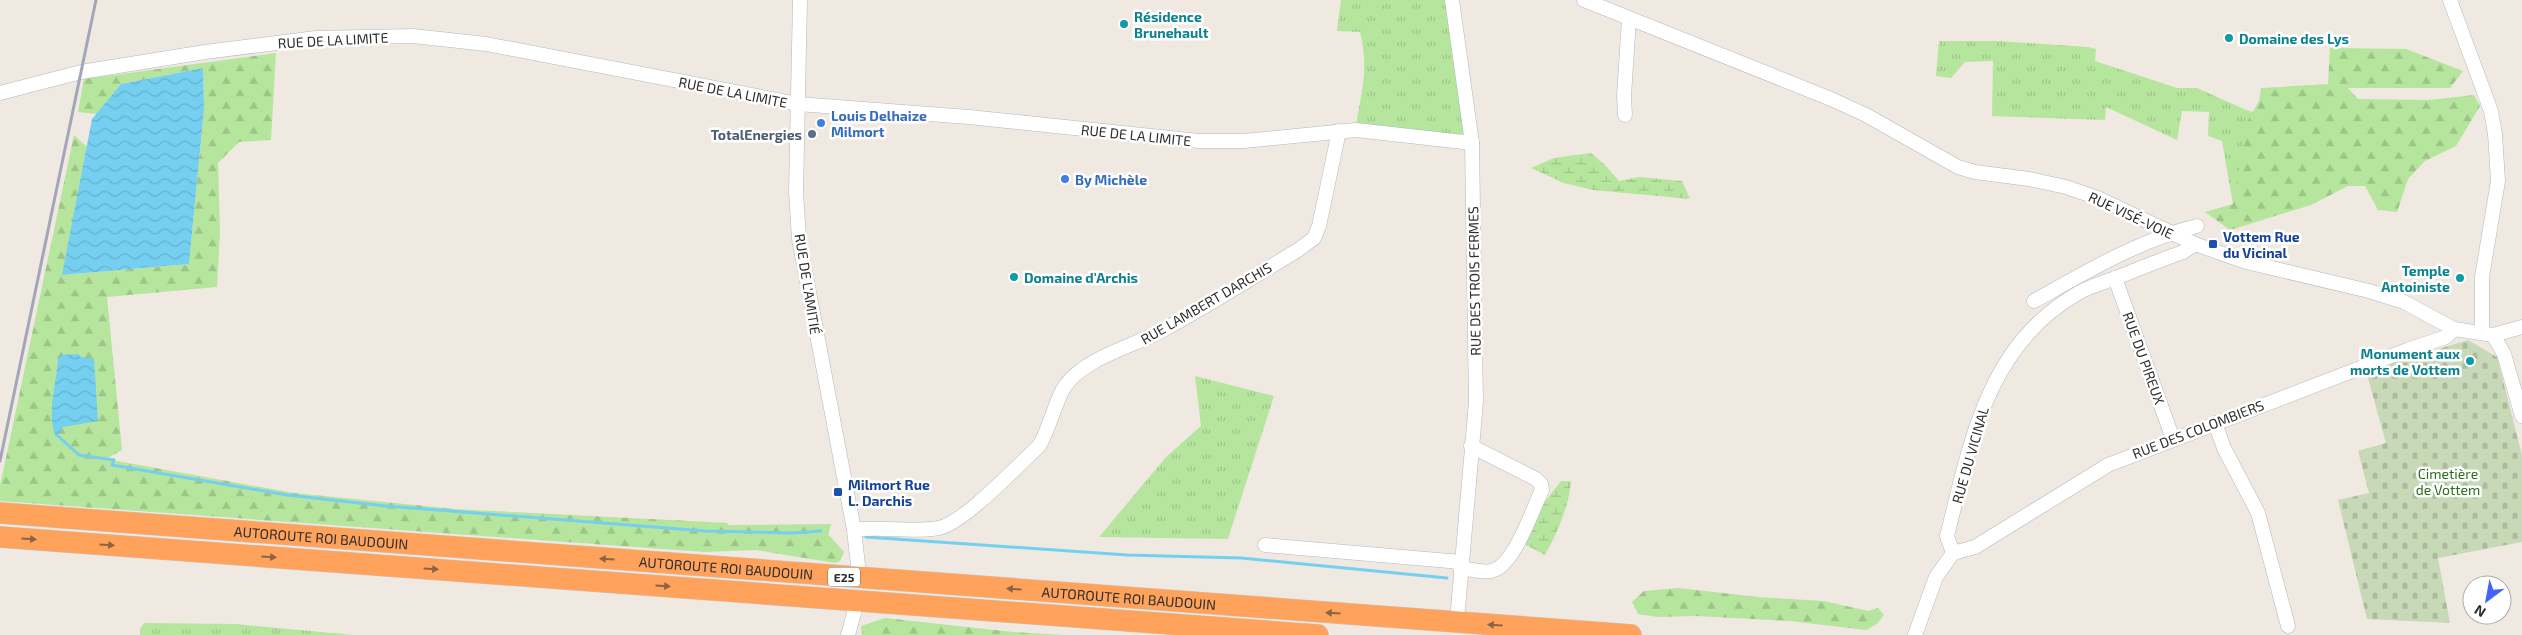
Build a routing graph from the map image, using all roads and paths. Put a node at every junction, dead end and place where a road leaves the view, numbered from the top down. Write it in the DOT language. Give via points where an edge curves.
graph roads {
  1 [pos="800,0"];
  2 [pos="1452,0"];
  3 [pos="1584,0"];
  4 [pos="2450,0"];
  5 [pos="1630,19"];
  6 [pos="0,93"];
  7 [pos="798,104"];
  8 [pos="1625,115"];
  9 [pos="1339,131"];
  10 [pos="1472,144"];
  11 [pos="2197,226"];
  12 [pos="2169,233"];
  13 [pos="2195,244"];
  14 [pos="2115,278"];
  15 [pos="2034,301"];
  16 [pos="2522,327"];
  17 [pos="2454,328"];
  18 [pos="2487,333"];
  19 [pos="2522,416"];
  20 [pos="2215,423"];
  21 [pos="2173,439"];
  22 [pos="1471,446"];
  23 [pos="0,513"];
  24 [pos="854,530"];
  25 [pos="0,537"];
  26 [pos="1265,545"];
  27 [pos="1953,554"];
  28 [pos="858,565"];
  29 [pos="1460,565"];
  30 [pos="1458,610"];
  31 [pos="854,613"];
  32 [pos="2288,626"];
  33 [pos="848,635"];
  34 [pos="1318,635"];
  35 [pos="1631,635"];
  36 [pos="1914,635"];
  1 -- 7 [label="street, RUE DE L'AMITIÉ"];
  2 -- 10 [label="street, RUE DES TROIS FERMES"];
  3 -- 5 [label="street, RUE VISÉ-VOIE"];
  4 -- 18 [label="street" via="2492,111 2495,134 2498,181 2482,277"];
  5 -- 8 [label="street"];
  5 -- 12 [label="street, RUE VISÉ-VOIE" via="1866,115 1958,167 2066,188 2098,198"];
  6 -- 7 [label="street, RUE DE LA LIMITE" via="81,72 205,52 316,38 413,36 486,44"];
  7 -- 9 [label="street, RUE DE LA LIMITE" via="969,117 1199,141 1244,141"];
  7 -- 24 [label="street, RUE DE L'AMITIÉ" via="796,192 799,240"];
  9 -- 10 [label="street, RUE DE LA LIMITE" via="1356,130"];
  9 -- 24 [label="street, RUE LAMBERT DARCHIS" via="1314,238 1162,331 1077,374 1064,387 1047,434 1039,446 953,523 928,528"];
  10 -- 22 [label="street, RUE DES TROIS FERMES" via="1476,402"];
  11 -- 12 [label="street"];
  12 -- 13 [label="street, RUE VISÉ-VOIE"];
  12 -- 15 [label="street" via="2107,260"];
  13 -- 14 [label="street, RUE DU VICINAL" via="2183,252"];
  13 -- 17 [label="street, RUE VISÉ-VOIE" via="2246,262 2395,299"];
  14 -- 21 [label="street, RUE DU PIREUX"];
  14 -- 27 [label="street, RUE DU VICINAL" via="2083,290 2059,305 2026,335 1996,377 1977,422 1947,536"];
  16 -- 18 [label="street, RUE VISÉ-VOIE"];
  17 -- 18 [label="street, RUE VISÉ-VOIE"];
  17 -- 20 [label="street, RUE DES COLOMBIERS" via="2446,337"];
  18 -- 19 [label="street" via="2504,354"];
  20 -- 21 [label="street, RUE DES COLOMBIERS"];
  20 -- 32 [label="street" via="2224,448 2258,512"];
  21 -- 27 [label="street, RUE DES COLOMBIERS" via="2108,465 1975,547"];
  22 -- 29 [label="street, RUE DES TROIS FERMES"];
  22 -- 29 [label="street" via="1536,479 1542,490 1502,567 1490,572"];
  35 -- 23 [label="highway, AUTOROUTE ROI BAUDOUIN / E25, one-way"];
  24 -- 28 [label="street, RUE DE L'AMITIÉ"];
  25 -- 34 [label="highway, AUTOROUTE ROI BAUDOUIN / E25, one-way"];
  26 -- 29 [label="street"];
  27 -- 36 [label="street" via="1936,577"];
  29 -- 30 [label="street, RUE DES TROIS FERMES"];
  31 -- 33 [label="street"];
}
